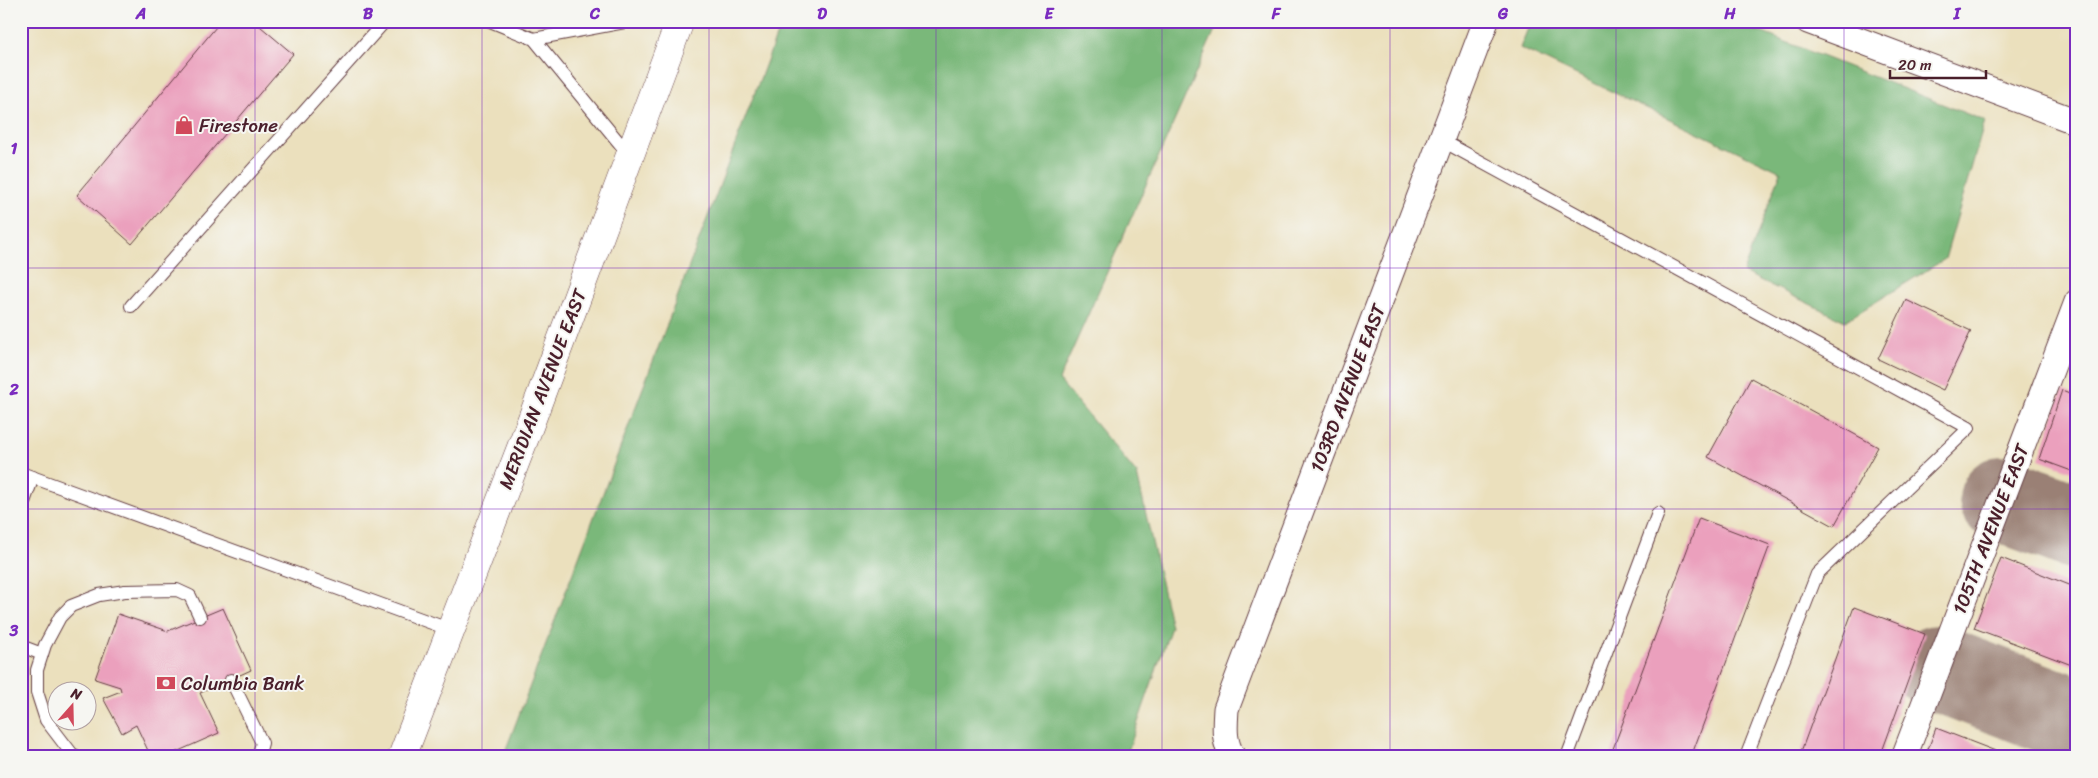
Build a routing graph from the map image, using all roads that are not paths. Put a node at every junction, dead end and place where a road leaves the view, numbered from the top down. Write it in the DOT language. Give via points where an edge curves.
graph roads {
  1 [pos="385,21"];
  2 [pos="490,21"];
  3 [pos="630,21"];
  4 [pos="680,21"];
  5 [pos="1486,21"];
  6 [pos="1808,21"];
  7 [pos="534,38"];
  8 [pos="2077,122"];
  9 [pos="1441,140"];
  10 [pos="630,156"];
  11 [pos="2077,302"];
  12 [pos="131,306"];
  13 [pos="27,475"];
  14 [pos="21,510"];
  15 [pos="1658,513"];
  16 [pos="200,618"];
  17 [pos="451,630"];
  18 [pos="21,646"];
  19 [pos="42,654"];
  20 [pos="231,680"];
  21 [pos="78,757"];
  22 [pos="258,757"];
  23 [pos="402,757"];
  24 [pos="1234,757"];
  25 [pos="1568,757"];
  26 [pos="1746,757"];
  27 [pos="1904,757"];
  1 -- 12 [label="lane"];
  2 -- 7 [label="lane"];
  3 -- 7 [label="lane"];
  4 -- 10 [label="main road, MERIDIAN AVENUE EAST"];
  5 -- 9 [label="street, 103RD AVENUE EAST"];
  6 -- 8 [label="street"];
  7 -- 10 [label="lane"];
  9 -- 24 [label="street, 103RD AVENUE EAST" via="1226,709 1224,729 1228,748"];
  9 -- 26 [label="lane" via="1968,428 1817,574"];
  10 -- 17 [label="main road, MERIDIAN AVENUE EAST"];
  11 -- 27 [label="street, 105TH AVENUE EAST"];
  13 -- 14 [label="lane"];
  13 -- 17 [label="lane"];
  15 -- 25 [label="lane"];
  16 -- 19 [label="lane" via="190,596 177,590 99,595 71,606 60,617"];
  17 -- 23 [label="main road, MERIDIAN AVENUE EAST"];
  18 -- 19 [label="lane"];
  19 -- 21 [label="lane" via="37,670 38,692 46,720 72,754"];
  20 -- 22 [label="lane" via="262,743"];
}
